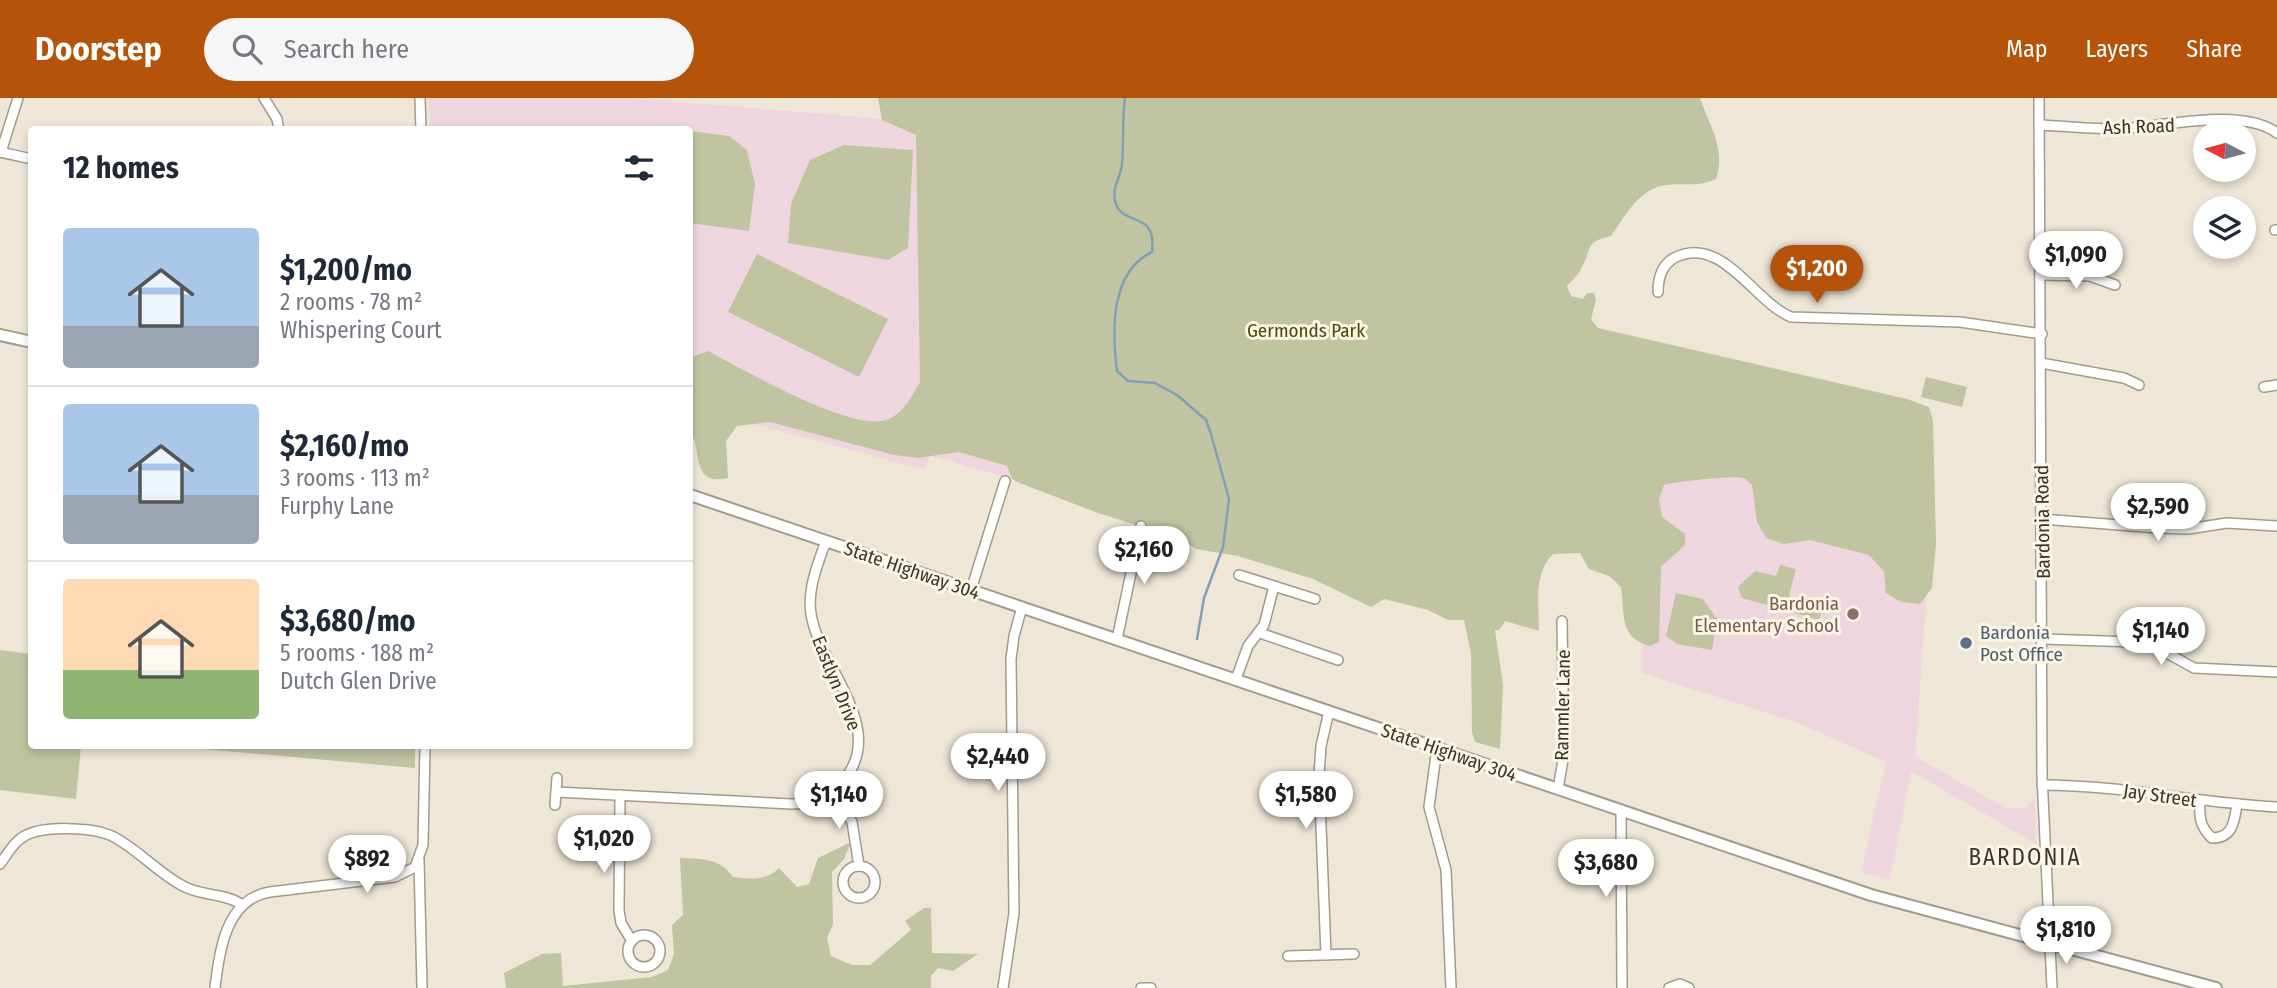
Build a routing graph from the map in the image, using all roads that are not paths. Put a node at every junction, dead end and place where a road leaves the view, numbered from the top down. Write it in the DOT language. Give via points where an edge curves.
graph roads {
  1 [pos="18,98"];
  2 [pos="264,98"];
  3 [pos="420,98"];
  4 [pos="2039,98"];
  5 [pos="2039,125"];
  6 [pos="278,126"];
  7 [pos="421,126"];
  8 [pos="2277,133"];
  9 [pos="1,152"];
  10 [pos="28,158"];
  11 [pos="2042,275"];
  12 [pos="2115,285"];
  13 [pos="1658,292"];
  14 [pos="2042,334"];
  15 [pos="0,335"];
  16 [pos="28,341"];
  17 [pos="2041,363"];
  18 [pos="2140,385"];
  19 [pos="2277,385"];
  20 [pos="2264,387"];
  21 [pos="1004,481"];
  22 [pos="693,496"];
  23 [pos="2042,519"];
  24 [pos="1142,526"];
  25 [pos="2277,526"];
  26 [pos="826,541"];
  27 [pos="1239,575"];
  28 [pos="1274,586"];
  29 [pos="971,590"];
  30 [pos="1315,599"];
  31 [pos="1022,607"];
  32 [pos="1562,621"];
  33 [pos="1260,633"];
  34 [pos="1117,639"];
  35 [pos="2043,639"];
  36 [pos="1338,660"];
  37 [pos="2277,672"];
  38 [pos="1236,680"];
  39 [pos="1329,711"];
  40 [pos="1437,748"];
  41 [pos="425,749"];
  42 [pos="557,778"];
  43 [pos="2042,785"];
  44 [pos="1558,789"];
  45 [pos="556,792"];
  46 [pos="833,792"];
  47 [pos="620,795"];
  48 [pos="2200,801"];
  49 [pos="2237,805"];
  50 [pos="555,806"];
  51 [pos="2277,807"];
  52 [pos="1621,810"];
  53 [pos="419,860"];
  54 [pos="0,864"];
  55 [pos="859,866"];
  56 [pos="241,904"];
  57 [pos="632,941"];
  58 [pos="2050,946"];
  59 [pos="1354,954"];
  60 [pos="1326,955"];
  61 [pos="1289,956"];
  62 [pos="422,987"];
  63 [pos="215,988"];
  64 [pos="1003,988"];
  65 [pos="1141,988"];
  66 [pos="1151,988"];
  67 [pos="1451,988"];
  68 [pos="1622,988"];
  69 [pos="1669,988"];
  70 [pos="1689,988"];
  71 [pos="2052,988"];
  72 [pos="2216,988"];
  1 -- 9 [label="street"];
  2 -- 6 [label="street"];
  3 -- 7 [label="street"];
  4 -- 5 [label="street, Bardonia Road"];
  5 -- 8 [label="street, Ash Road" via="2112,129 2235,120 2257,123"];
  5 -- 11 [label="street, Bardonia Road"];
  9 -- 10 [label="street"];
  11 -- 12 [label="street" via="2090,276"];
  11 -- 14 [label="street, Bardonia Road"];
  13 -- 14 [label="street" via="1660,274 1670,261 1701,254 1725,263 1772,306 1791,317 1960,322"];
  14 -- 17 [label="street, Bardonia Road"];
  15 -- 16 [label="main road"];
  17 -- 18 [label="street" via="2124,377"];
  17 -- 23 [label="street, Bardonia Road"];
  19 -- 20 [label="street"];
  21 -- 29 [label="street"];
  22 -- 26 [label="main road, State Highway 304"];
  23 -- 25 [label="street" via="2188,529 2227,523"];
  23 -- 35 [label="street, Bardonia Road"];
  24 -- 34 [label="street"];
  26 -- 29 [label="main road, State Highway 304"];
  26 -- 46 [label="street, Eastlyn Drive" via="812,586 811,614 859,736 854,764"];
  27 -- 28 [label="street"];
  28 -- 30 [label="street"];
  28 -- 33 [label="street"];
  29 -- 31 [label="main road, State Highway 304"];
  31 -- 34 [label="main road, State Highway 304"];
  31 -- 64 [label="street" via="1012,651 1014,913"];
  32 -- 44 [label="street, Rammler Lane" via="1564,754"];
  33 -- 36 [label="street"];
  33 -- 38 [label="street" via="1248,646"];
  34 -- 38 [label="main road, State Highway 304"];
  35 -- 37 [label="street" via="2135,642 2194,668"];
  35 -- 43 [label="street, Bardonia Road"];
  38 -- 39 [label="main road, State Highway 304"];
  39 -- 40 [label="main road, State Highway 304"];
  39 -- 60 [label="street" via="1319,775"];
  40 -- 44 [label="main road, State Highway 304"];
  40 -- 67 [label="street" via="1429,807 1446,870"];
  41 -- 53 [label="street"];
  42 -- 45 [label="street"];
  43 -- 48 [label="street, Jay Street" via="2110,787"];
  43 -- 58 [label="street, Bardonia Road"];
  44 -- 52 [label="main road, State Highway 304"];
  45 -- 47 [label="street"];
  45 -- 50 [label="street"];
  46 -- 47 [label="street" via="812,802 792,804"];
  46 -- 55 [label="street" via="852,822"];
  47 -- 57 [label="street" via="619,910"];
  48 -- 49 [label="street, Jay Street"];
  48 -- 49 [label="street" via="2203,831 2212,838 2231,832"];
  49 -- 51 [label="street, Jay Street"];
  52 -- 58 [label="main road, State Highway 304" via="1878,898"];
  52 -- 68 [label="street"];
  53 -- 56 [label="street" via="398,876 265,892"];
  53 -- 62 [label="street"];
  54 -- 56 [label="street" via="17,841 34,832 100,832 187,888"];
  56 -- 63 [label="street" via="223,944"];
  58 -- 71 [label="street, Bardonia Road"];
  58 -- 72 [label="main road, State Highway 304"];
  59 -- 60 [label="street"];
  60 -- 61 [label="street"];
  65 -- 66 [label="street"];
  69 -- 70 [label="street" via="1680,984"];
}
